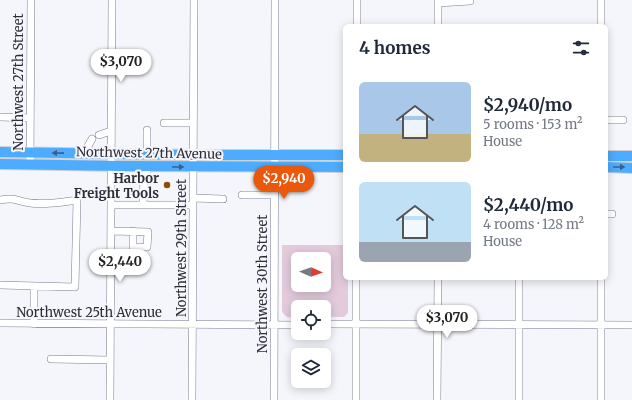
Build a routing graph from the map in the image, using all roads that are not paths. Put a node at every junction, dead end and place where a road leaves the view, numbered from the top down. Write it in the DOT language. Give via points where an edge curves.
graph roads {
  1 [pos="30,0"];
  2 [pos="112,0"];
  3 [pos="194,0"];
  4 [pos="275,0"];
  5 [pos="358,0"];
  6 [pos="601,0"];
  7 [pos="438,1"];
  8 [pos="470,1"];
  9 [pos="357,24"];
  10 [pos="438,24"];
  11 [pos="601,24"];
  12 [pos="0,117"];
  13 [pos="30,118"];
  14 [pos="608,120"];
  15 [pos="624,120"];
  16 [pos="164,123"];
  17 [pos="193,123"];
  18 [pos="147,130"];
  19 [pos="111,131"];
  20 [pos="0,152"];
  21 [pos="30,153"];
  22 [pos="88,154"];
  23 [pos="111,154"];
  24 [pos="147,154"];
  25 [pos="193,155"];
  26 [pos="274,155"];
  27 [pos="343,155"];
  28 [pos="608,156"];
  29 [pos="632,156"];
  30 [pos="0,164"];
  31 [pos="30,165"];
  32 [pos="111,166"];
  33 [pos="149,167"];
  34 [pos="193,167"];
  35 [pos="274,167"];
  36 [pos="343,167"];
  37 [pos="608,167"];
  38 [pos="632,168"];
  39 [pos="242,195"];
  40 [pos="274,195"];
  41 [pos="223,199"];
  42 [pos="0,200"];
  43 [pos="193,201"];
  44 [pos="111,204"];
  45 [pos="143,205"];
  46 [pos="111,231"];
  47 [pos="133,232"];
  48 [pos="356,280"];
  49 [pos="438,280"];
  50 [pos="519,280"];
  51 [pos="601,280"];
  52 [pos="0,285"];
  53 [pos="34,287"];
  54 [pos="0,323"];
  55 [pos="34,324"];
  56 [pos="110,324"];
  57 [pos="274,324"];
  58 [pos="291,324"];
  59 [pos="331,324"];
  60 [pos="356,324"];
  61 [pos="192,325"];
  62 [pos="438,325"];
  63 [pos="519,325"];
  64 [pos="601,325"];
  65 [pos="632,325"];
  66 [pos="51,359"];
  67 [pos="110,360"];
  68 [pos="110,400"];
  69 [pos="192,400"];
  70 [pos="274,400"];
  71 [pos="356,400"];
  72 [pos="437,400"];
  73 [pos="519,400"];
  74 [pos="601,400"];
  1 -- 13 [label="street, Northwest 27th Street"];
  2 -- 19 [label="street"];
  3 -- 17 [label="street, Northwest 29th Street"];
  4 -- 26 [label="street, Northwest 30th Street"];
  5 -- 9 [label="street"];
  6 -- 11 [label="street"];
  7 -- 8 [label="street"];
  7 -- 10 [label="street"];
  12 -- 13 [label="street"];
  13 -- 21 [label="street, Northwest 27th Street"];
  14 -- 15 [label="street"];
  16 -- 17 [label="street"];
  17 -- 25 [label="street, Northwest 29th Street"];
  18 -- 24 [label="street"];
  19 -- 22 [label="street" via="96,137 88,146"];
  19 -- 23 [label="street"];
  20 -- 21 [label="highway, Northwest 27th Avenue"];
  22 -- 21 [label="highway, Northwest 27th Avenue, one-way"];
  21 -- 31 [label="street, Northwest 27th Street"];
  22 -- 23 [label="highway, Northwest 27th Avenue"];
  23 -- 24 [label="highway, Northwest 27th Avenue"];
  23 -- 32 [label="street"];
  24 -- 25 [label="highway, Northwest 27th Avenue"];
  25 -- 26 [label="highway, Northwest 27th Avenue"];
  25 -- 34 [label="street, Northwest 29th Street"];
  26 -- 27 [label="highway, Northwest 27th Avenue"];
  26 -- 35 [label="street, Northwest 30th Street"];
  28 -- 29 [label="highway"];
  30 -- 31 [label="highway, Northwest 27th Avenue"];
  31 -- 32 [label="highway, Northwest 27th Avenue"];
  32 -- 33 [label="highway, Northwest 27th Avenue"];
  32 -- 44 [label="street"];
  33 -- 34 [label="highway, Northwest 27th Avenue, one-way"];
  33 -- 45 [label="street" via="144,176"];
  34 -- 35 [label="highway, Northwest 27th Avenue"];
  34 -- 43 [label="street, Northwest 29th Street"];
  35 -- 36 [label="highway, Northwest 27th Avenue"];
  35 -- 40 [label="street, Northwest 30th Street"];
  37 -- 38 [label="highway, one-way"];
  39 -- 40 [label="street"];
  40 -- 57 [label="street, Northwest 30th Street"];
  41 -- 43 [label="street"];
  42 -- 53 [label="street" via="11,198 30,203 54,203 77,200 75,287"];
  43 -- 45 [label="street"];
  43 -- 61 [label="street, Northwest 29th Street"];
  44 -- 45 [label="street"];
  44 -- 46 [label="street"];
  46 -- 47 [label="street"];
  46 -- 56 [label="street"];
  48 -- 60 [label="street"];
  49 -- 62 [label="street"];
  50 -- 63 [label="street"];
  51 -- 64 [label="street"];
  52 -- 53 [label="street"];
  53 -- 55 [label="street"];
  54 -- 55 [label="street, Northwest 25th Avenue"];
  55 -- 56 [label="street, Northwest 25th Avenue"];
  56 -- 61 [label="street, Northwest 25th Avenue"];
  56 -- 67 [label="street"];
  57 -- 58 [label="street, Northwest 25th Avenue"];
  57 -- 61 [label="street, Northwest 25th Avenue"];
  57 -- 70 [label="street, Northwest 30th Street"];
  59 -- 60 [label="street"];
  60 -- 62 [label="street"];
  60 -- 71 [label="street"];
  61 -- 69 [label="street, Northwest 29th Street"];
  62 -- 63 [label="street"];
  62 -- 72 [label="street"];
  63 -- 64 [label="street"];
  63 -- 73 [label="street"];
  64 -- 65 [label="street"];
  64 -- 74 [label="street"];
  66 -- 67 [label="street"];
  67 -- 68 [label="street"];
}
